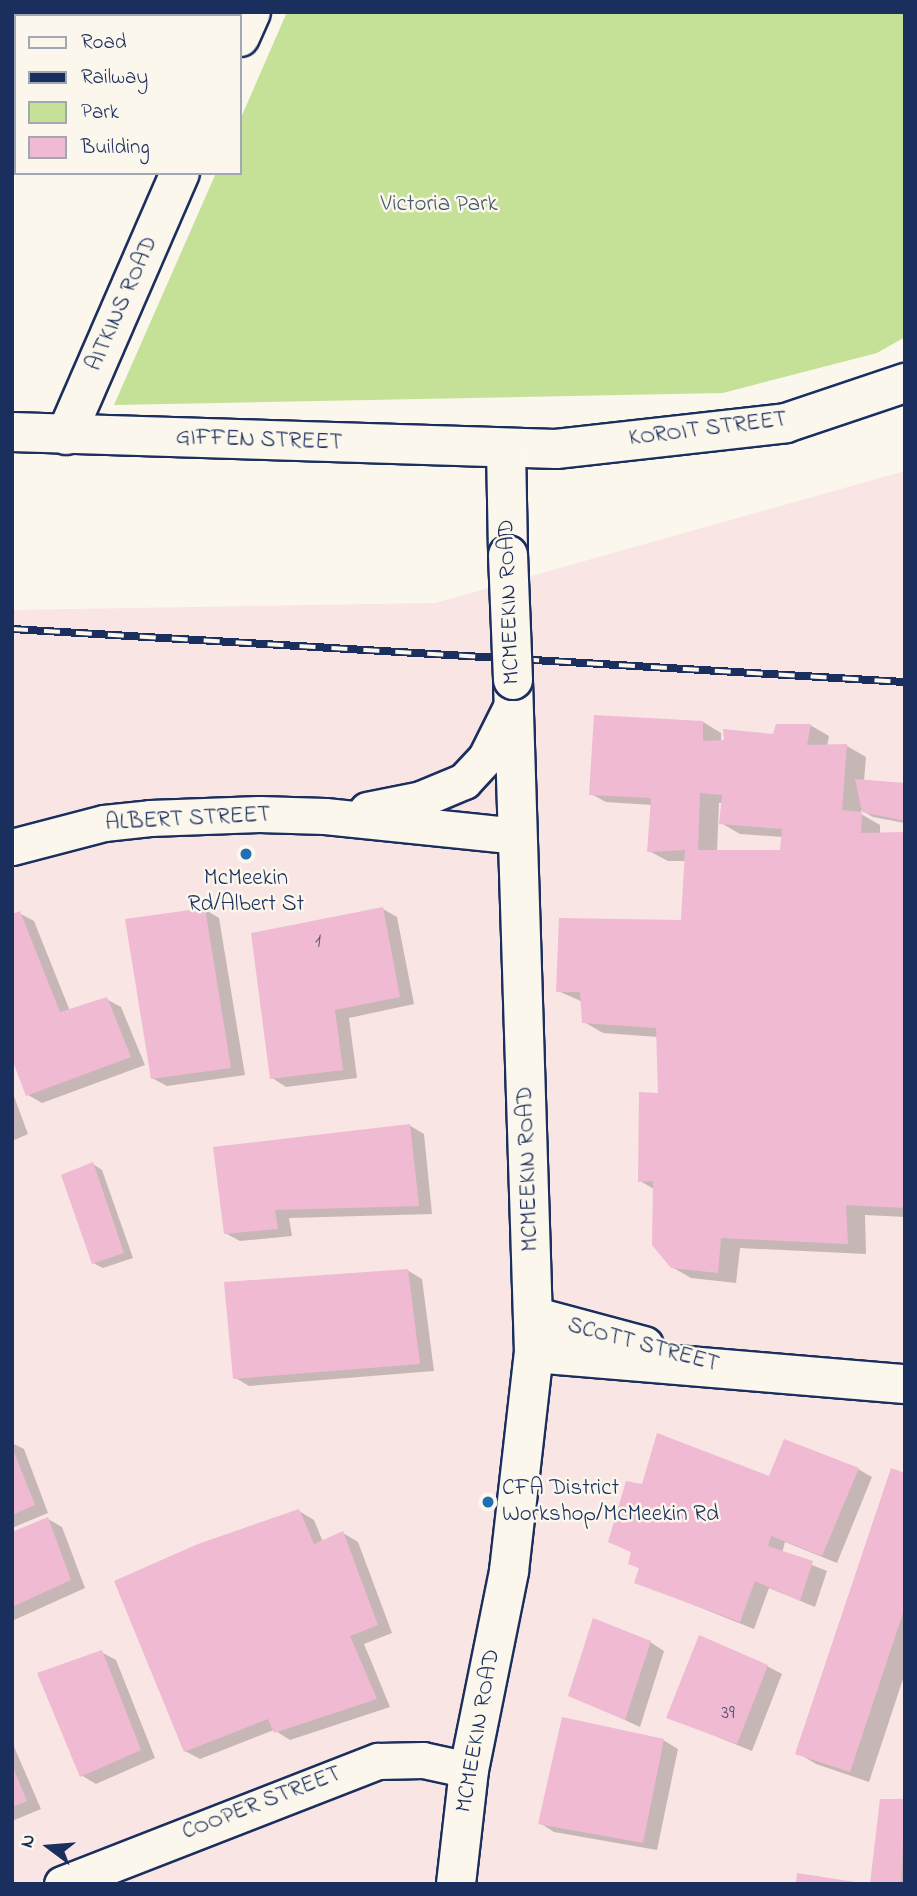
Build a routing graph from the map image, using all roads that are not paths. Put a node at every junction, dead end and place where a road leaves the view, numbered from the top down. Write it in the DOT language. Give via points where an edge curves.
graph roads {
  1 [pos="250,12"];
  2 [pos="242,32"];
  3 [pos="179,175"];
  4 [pos="905,383"];
  5 [pos="12,432"];
  6 [pos="66,435"];
  7 [pos="506,448"];
  8 [pos="513,691"];
  9 [pos="325,816"];
  10 [pos="517,836"];
  11 [pos="12,847"];
  12 [pos="535,1335"];
  13 [pos="905,1384"];
  14 [pos="469,1770"];
  15 [pos="62,1884"];
  16 [pos="456,1884"];
  1 -- 2 [label="street"];
  3 -- 6 [label="street, AITKINS ROAD"];
  4 -- 7 [label="street, KOROIT STREET" via="786,423 556,449"];
  5 -- 6 [label="street, GIFFEN STREET"];
  6 -- 7 [label="street, GIFFEN STREET"];
  7 -- 8 [label="street, MCMEEKIN ROAD, bridge"];
  8 -- 9 [label="street, ALBERT STREET" via="486,757 464,781 421,799"];
  8 -- 10 [label="street, MCMEEKIN ROAD"];
  9 -- 10 [label="street, ALBERT STREET"];
  9 -- 11 [label="street, ALBERT STREET" via="150,818 104,823"];
  10 -- 12 [label="street, MCMEEKIN ROAD"];
  12 -- 13 [label="street, SCOTT STREET" via="752,1372"];
  12 -- 14 [label="street, MCMEEKIN ROAD" via="509,1571"];
  14 -- 15 [label="street, COOPER STREET" via="422,1760 377,1760"];
  14 -- 16 [label="street, MCMEEKIN ROAD"];
}
